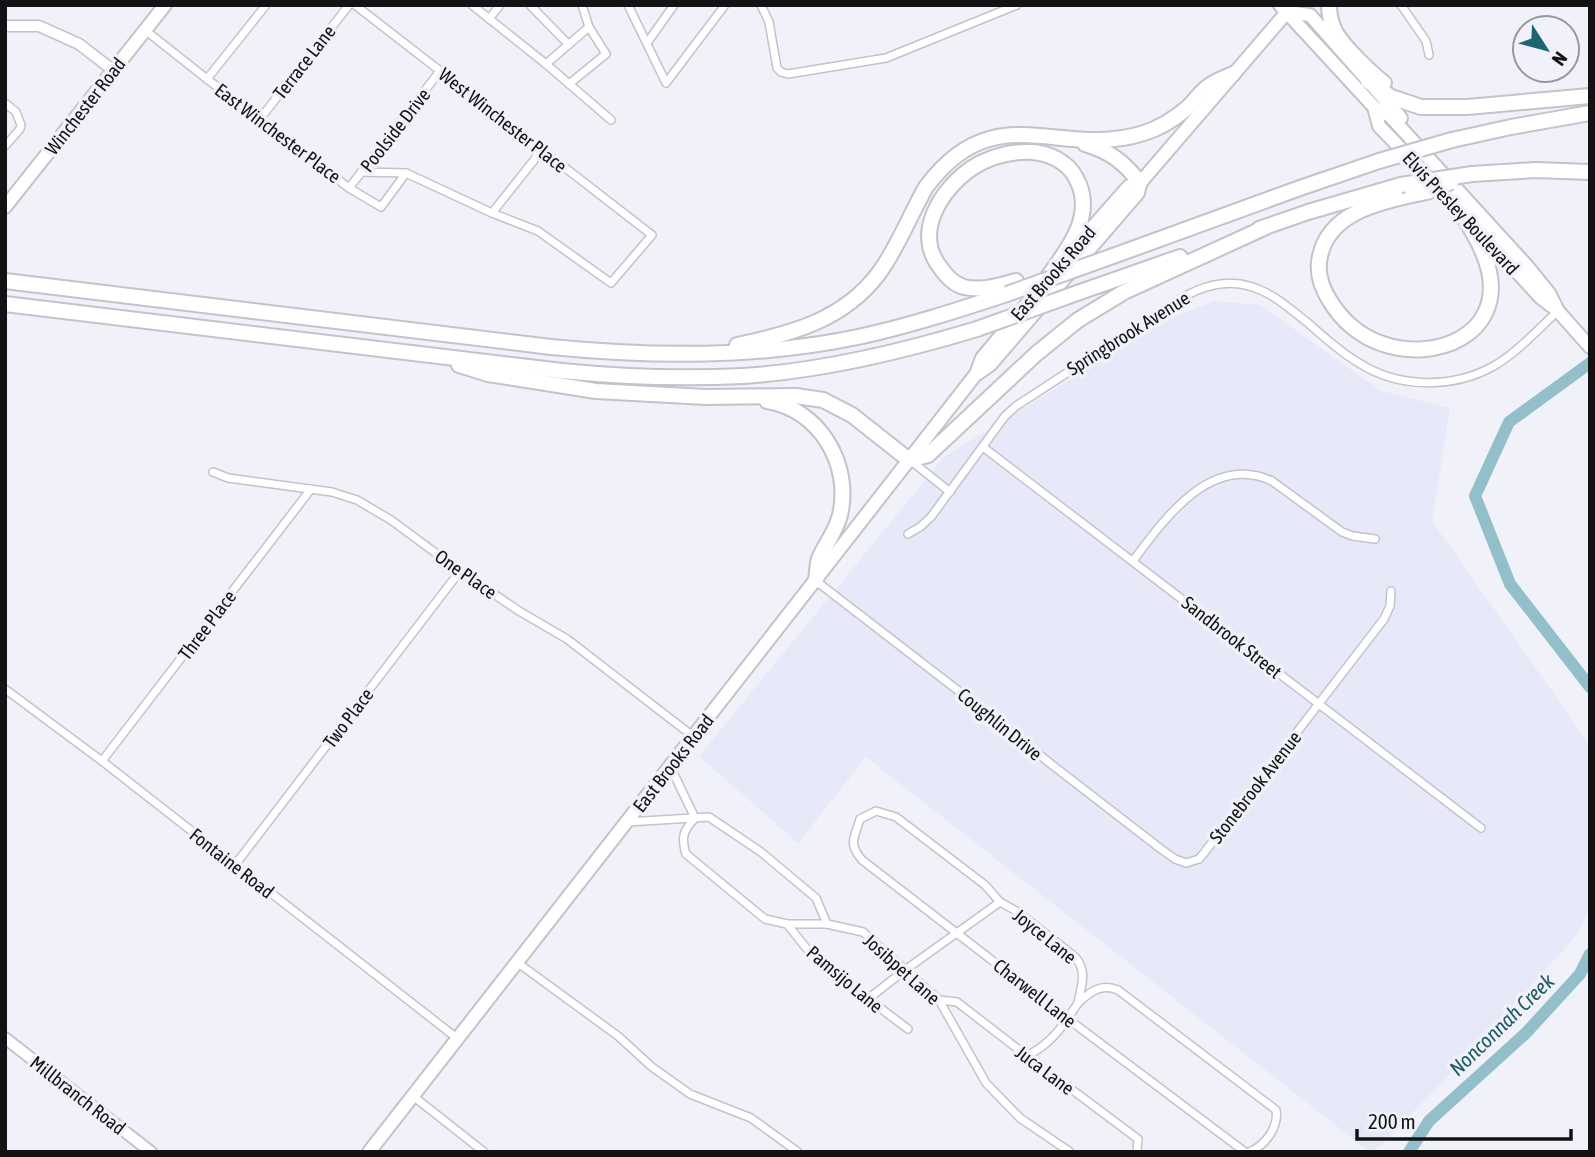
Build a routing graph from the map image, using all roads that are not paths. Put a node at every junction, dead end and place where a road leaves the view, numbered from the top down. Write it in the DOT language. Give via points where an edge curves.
graph roads {
  1 [pos="165,5"];
  2 [pos="266,5"];
  3 [pos="349,5"];
  4 [pos="355,5"];
  5 [pos="472,5"];
  6 [pos="500,5"];
  7 [pos="530,5"];
  8 [pos="582,5"];
  9 [pos="628,5"];
  10 [pos="674,5"];
  11 [pos="725,5"];
  12 [pos="761,5"];
  13 [pos="1017,5"];
  14 [pos="1329,5"];
  15 [pos="1401,5"];
  16 [pos="1286,8"];
  17 [pos="489,19"];
  18 [pos="5,26"];
  19 [pos="589,27"];
  20 [pos="145,30"];
  21 [pos="646,43"];
  22 [pos="568,44"];
  23 [pos="1429,55"];
  24 [pos="546,64"];
  25 [pos="114,71"];
  26 [pos="440,71"];
  27 [pos="1233,74"];
  28 [pos="207,79"];
  29 [pos="1368,81"];
  30 [pos="569,84"];
  31 [pos="1590,96"];
  32 [pos="5,103"];
  33 [pos="1436,106"];
  34 [pos="1374,107"];
  35 [pos="1590,113"];
  36 [pos="260,119"];
  37 [pos="611,120"];
  38 [pos="1052,137"];
  39 [pos="5,146"];
  40 [pos="541,150"];
  41 [pos="1433,163"];
  42 [pos="362,172"];
  43 [pos="1590,172"];
  44 [pos="406,173"];
  45 [pos="1140,183"];
  46 [pos="349,188"];
  47 [pos="1407,190"];
  48 [pos="5,207"];
  49 [pos="1459,209"];
  50 [pos="492,213"];
  51 [pos="1266,227"];
  52 [pos="652,235"];
  53 [pos="1058,275"];
  54 [pos="5,281"];
  55 [pos="1038,291"];
  56 [pos="5,304"];
  57 [pos="1558,312"];
  58 [pos="1590,346"];
  59 [pos="424,355"];
  60 [pos="687,355"];
  61 [pos="976,374"];
  62 [pos="741,397"];
  63 [pos="984,447"];
  64 [pos="909,460"];
  65 [pos="213,472"];
  66 [pos="311,489"];
  67 [pos="950,492"];
  68 [pos="908,534"];
  69 [pos="1375,539"];
  70 [pos="1133,561"];
  71 [pos="460,571"];
  72 [pos="816,581"];
  73 [pos="1391,591"];
  74 [pos="5,689"];
  75 [pos="1320,704"];
  76 [pos="694,737"];
  77 [pos="102,761"];
  78 [pos="670,766"];
  79 [pos="695,818"];
  80 [pos="860,819"];
  81 [pos="627,822"];
  82 [pos="1481,828"];
  83 [pos="1186,863"];
  84 [pos="235,865"];
  85 [pos="1000,902"];
  86 [pos="787,924"];
  87 [pos="827,924"];
  88 [pos="956,933"];
  89 [pos="518,963"];
  90 [pos="905,970"];
  91 [pos="868,999"];
  92 [pos="939,1000"];
  93 [pos="1078,1003"];
  94 [pos="1068,1019"];
  95 [pos="908,1029"];
  96 [pos="5,1038"];
  97 [pos="458,1039"];
  98 [pos="1027,1056"];
  99 [pos="413,1096"];
  100 [pos="151,1152"];
  101 [pos="369,1152"];
  102 [pos="484,1152"];
  103 [pos="798,1152"];
  104 [pos="1070,1152"];
  105 [pos="1137,1152"];
  106 [pos="1247,1152"];
  1 -- 20 [label="main road, Winchester Road"];
  2 -- 28 [label="street"];
  3 -- 36 [label="street, Terrace Lane"];
  4 -- 26 [label="street, West Winchester Place"];
  5 -- 17 [label="street"];
  6 -- 17 [label="street"];
  7 -- 22 [label="street"];
  8 -- 19 [label="street"];
  9 -- 21 [label="street"];
  10 -- 21 [label="street"];
  11 -- 21 [label="street" via="666,83"];
  12 -- 13 [label="street" via="769,22 777,68 788,74 886,58"];
  14 -- 33 [label="highway" via="1335,32 1371,72 1403,95"];
  15 -- 23 [label="street" via="1426,41"];
  16 -- 27 [label="main road, East Brooks Road"];
  16 -- 29 [label="main road" via="1310,15"];
  16 -- 34 [label="main road, Elvis Presley Boulevard"];
  17 -- 24 [label="street"];
  18 -- 25 [label="street" via="39,26 79,44"];
  19 -- 22 [label="street"];
  19 -- 30 [label="street" via="606,54"];
  20 -- 25 [label="main road, Winchester Road"];
  20 -- 28 [label="street, East Winchester Place"];
  22 -- 24 [label="street"];
  24 -- 30 [label="street"];
  25 -- 48 [label="main road, Winchester Road"];
  26 -- 40 [label="street, West Winchester Place"];
  26 -- 42 [label="street, Poolside Drive"];
  27 -- 38 [label="highway" via="1207,87 1167,122 1142,133 1100,139"];
  27 -- 45 [label="main road, East Brooks Road"];
  28 -- 36 [label="street, East Winchester Place"];
  29 -- 33 [label="highway" via="1404,102"];
  29 -- 41 [label="main road" via="1416,135"];
  30 -- 37 [label="street"];
  31 -- 33 [label="highway"];
  32 -- 39 [label="street" via="16,112 21,125"];
  34 -- 41 [label="main road, Elvis Presley Boulevard" via="1390,116"];
  34 -- 49 [label="main road, Elvis Presley Boulevard" via="1380,126"];
  35 -- 53 [label="highway, bridge" via="1452,140 1379,161"];
  36 -- 46 [label="street, East Winchester Place"];
  38 -- 45 [label="highway" via="1104,150 1125,164"];
  38 -- 60 [label="highway" via="991,138 963,150 943,166 926,187 879,272 858,296 831,316 789,333"];
  40 -- 50 [label="street"];
  40 -- 52 [label="street, West Winchester Place"];
  41 -- 57 [label="main road, Elvis Presley Boulevard" via="1527,266"];
  42 -- 44 [label="street, East Winchester Place"];
  42 -- 46 [label="street, Poolside Drive"];
  43 -- 47 [label="highway, bridge" via="1477,173"];
  44 -- 46 [label="street, East Winchester Place" via="381,207"];
  44 -- 50 [label="street, East Winchester Place"];
  45 -- 55 [label="main road, East Brooks Road" via="1129,186"];
  45 -- 61 [label="main road, East Brooks Road" via="1138,193 990,365"];
  47 -- 49 [label="highway" via="1346,219 1327,238 1320,257 1319,278 1337,312 1382,344 1438,347 1472,333 1483,320 1491,293 1489,272"];
  47 -- 51 [label="highway" via="1308,212"];
  49 -- 57 [label="main road, Elvis Presley Boulevard"];
  50 -- 52 [label="street, East Winchester Place" via="538,231 611,283"];
  51 -- 59 [label="highway, bridge" via="977,329 831,365 746,376 618,376"];
  51 -- 64 [label="highway" via="1124,292 1078,320 928,455"];
  53 -- 55 [label="highway" via="1035,275 989,288 953,282 932,256 928,236 939,204 959,178 983,162 1029,152 1059,160 1073,172 1082,191 1083,214 1076,234"];
  53 -- 60 [label="highway, bridge" via="858,337"];
  54 -- 60 [label="highway" via="551,347"];
  55 -- 61 [label="main road, East Brooks Road" via="982,358"];
  56 -- 59 [label="highway"];
  57 -- 58 [label="main road, Elvis Presley Boulevard"];
  57 -- 63 [label="street, Springbrook Avenue" via="1511,354 1484,371 1456,380 1415,382 1358,363 1254,287 1233,283 1207,286 1025,399 1010,411"];
  59 -- 62 [label="highway" via="488,374 546,384 635,394"];
  61 -- 64 [label="main road, East Brooks Road"];
  62 -- 64 [label="highway" via="823,400 852,415"];
  62 -- 72 [label="highway" via="784,405 808,419 836,458 843,488 841,514 818,562"];
  63 -- 67 [label="street, Springbrook Avenue"];
  63 -- 70 [label="street, Sandbrook Street"];
  64 -- 67 [label="street"];
  64 -- 72 [label="main road, East Brooks Road"];
  65 -- 66 [label="street, One Place"];
  66 -- 71 [label="street, One Place" via="357,500"];
  66 -- 77 [label="street, Three Place"];
  67 -- 68 [label="street, Springbrook Avenue" via="926,522"];
  69 -- 70 [label="street" via="1342,532 1261,475 1231,474 1189,496 1163,520"];
  70 -- 75 [label="street, Sandbrook Street"];
  71 -- 76 [label="street, One Place" via="567,639"];
  71 -- 84 [label="street, Two Place"];
  72 -- 76 [label="main road, East Brooks Road"];
  72 -- 83 [label="street, Coughlin Drive" via="1161,849"];
  73 -- 75 [label="street, Stonebrook Avenue" via="1384,619"];
  74 -- 77 [label="street, Fontaine Road"];
  75 -- 82 [label="street, Sandbrook Street"];
  75 -- 83 [label="street, Stonebrook Avenue" via="1204,853"];
  76 -- 78 [label="main road, East Brooks Road"];
  77 -- 84 [label="street, Fontaine Road"];
  78 -- 79 [label="street"];
  78 -- 81 [label="main road, East Brooks Road"];
  79 -- 81 [label="street"];
  79 -- 86 [label="street, Josibpet Lane" via="685,829 686,854 765,919"];
  79 -- 87 [label="street" via="709,817 761,852 816,898"];
  80 -- 85 [label="street, Joyce Lane" via="876,811 896,817 985,885"];
  80 -- 88 [label="street, Charwell Lane" via="853,840 862,860"];
  81 -- 89 [label="main road, East Brooks Road"];
  84 -- 97 [label="street, Fontaine Road"];
  85 -- 88 [label="street"];
  85 -- 93 [label="street, Joyce Lane" via="1080,963 1083,976"];
  86 -- 87 [label="street, Josibpet Lane"];
  86 -- 91 [label="street, Pamsijo Lane" via="815,959"];
  87 -- 90 [label="street, Josibpet Lane" via="863,932"];
  88 -- 90 [label="street"];
  88 -- 94 [label="street, Charwell Lane"];
  89 -- 97 [label="main road, East Brooks Road"];
  89 -- 103 [label="street" via="690,1094 751,1118"];
  90 -- 91 [label="street"];
  90 -- 92 [label="street, Josibpet Lane"];
  91 -- 95 [label="street, Pamsijo Lane"];
  92 -- 98 [label="street, Juca Lane" via="957,1002"];
  92 -- 104 [label="street, Josibpet Lane" via="986,1083 1020,1118"];
  93 -- 94 [label="street"];
  93 -- 106 [label="street, Charwell Lane" via="1103,987 1121,992 1276,1110 1278,1119 1269,1136"];
  94 -- 98 [label="street" via="1047,1044"];
  94 -- 106 [label="street, Charwell Lane"];
  96 -- 100 [label="main road, Millbranch Road"];
  97 -- 99 [label="main road, East Brooks Road"];
  98 -- 105 [label="street, Juca Lane" via="1138,1139"];
  99 -- 101 [label="main road, East Brooks Road"];
  99 -- 102 [label="street"];
}
